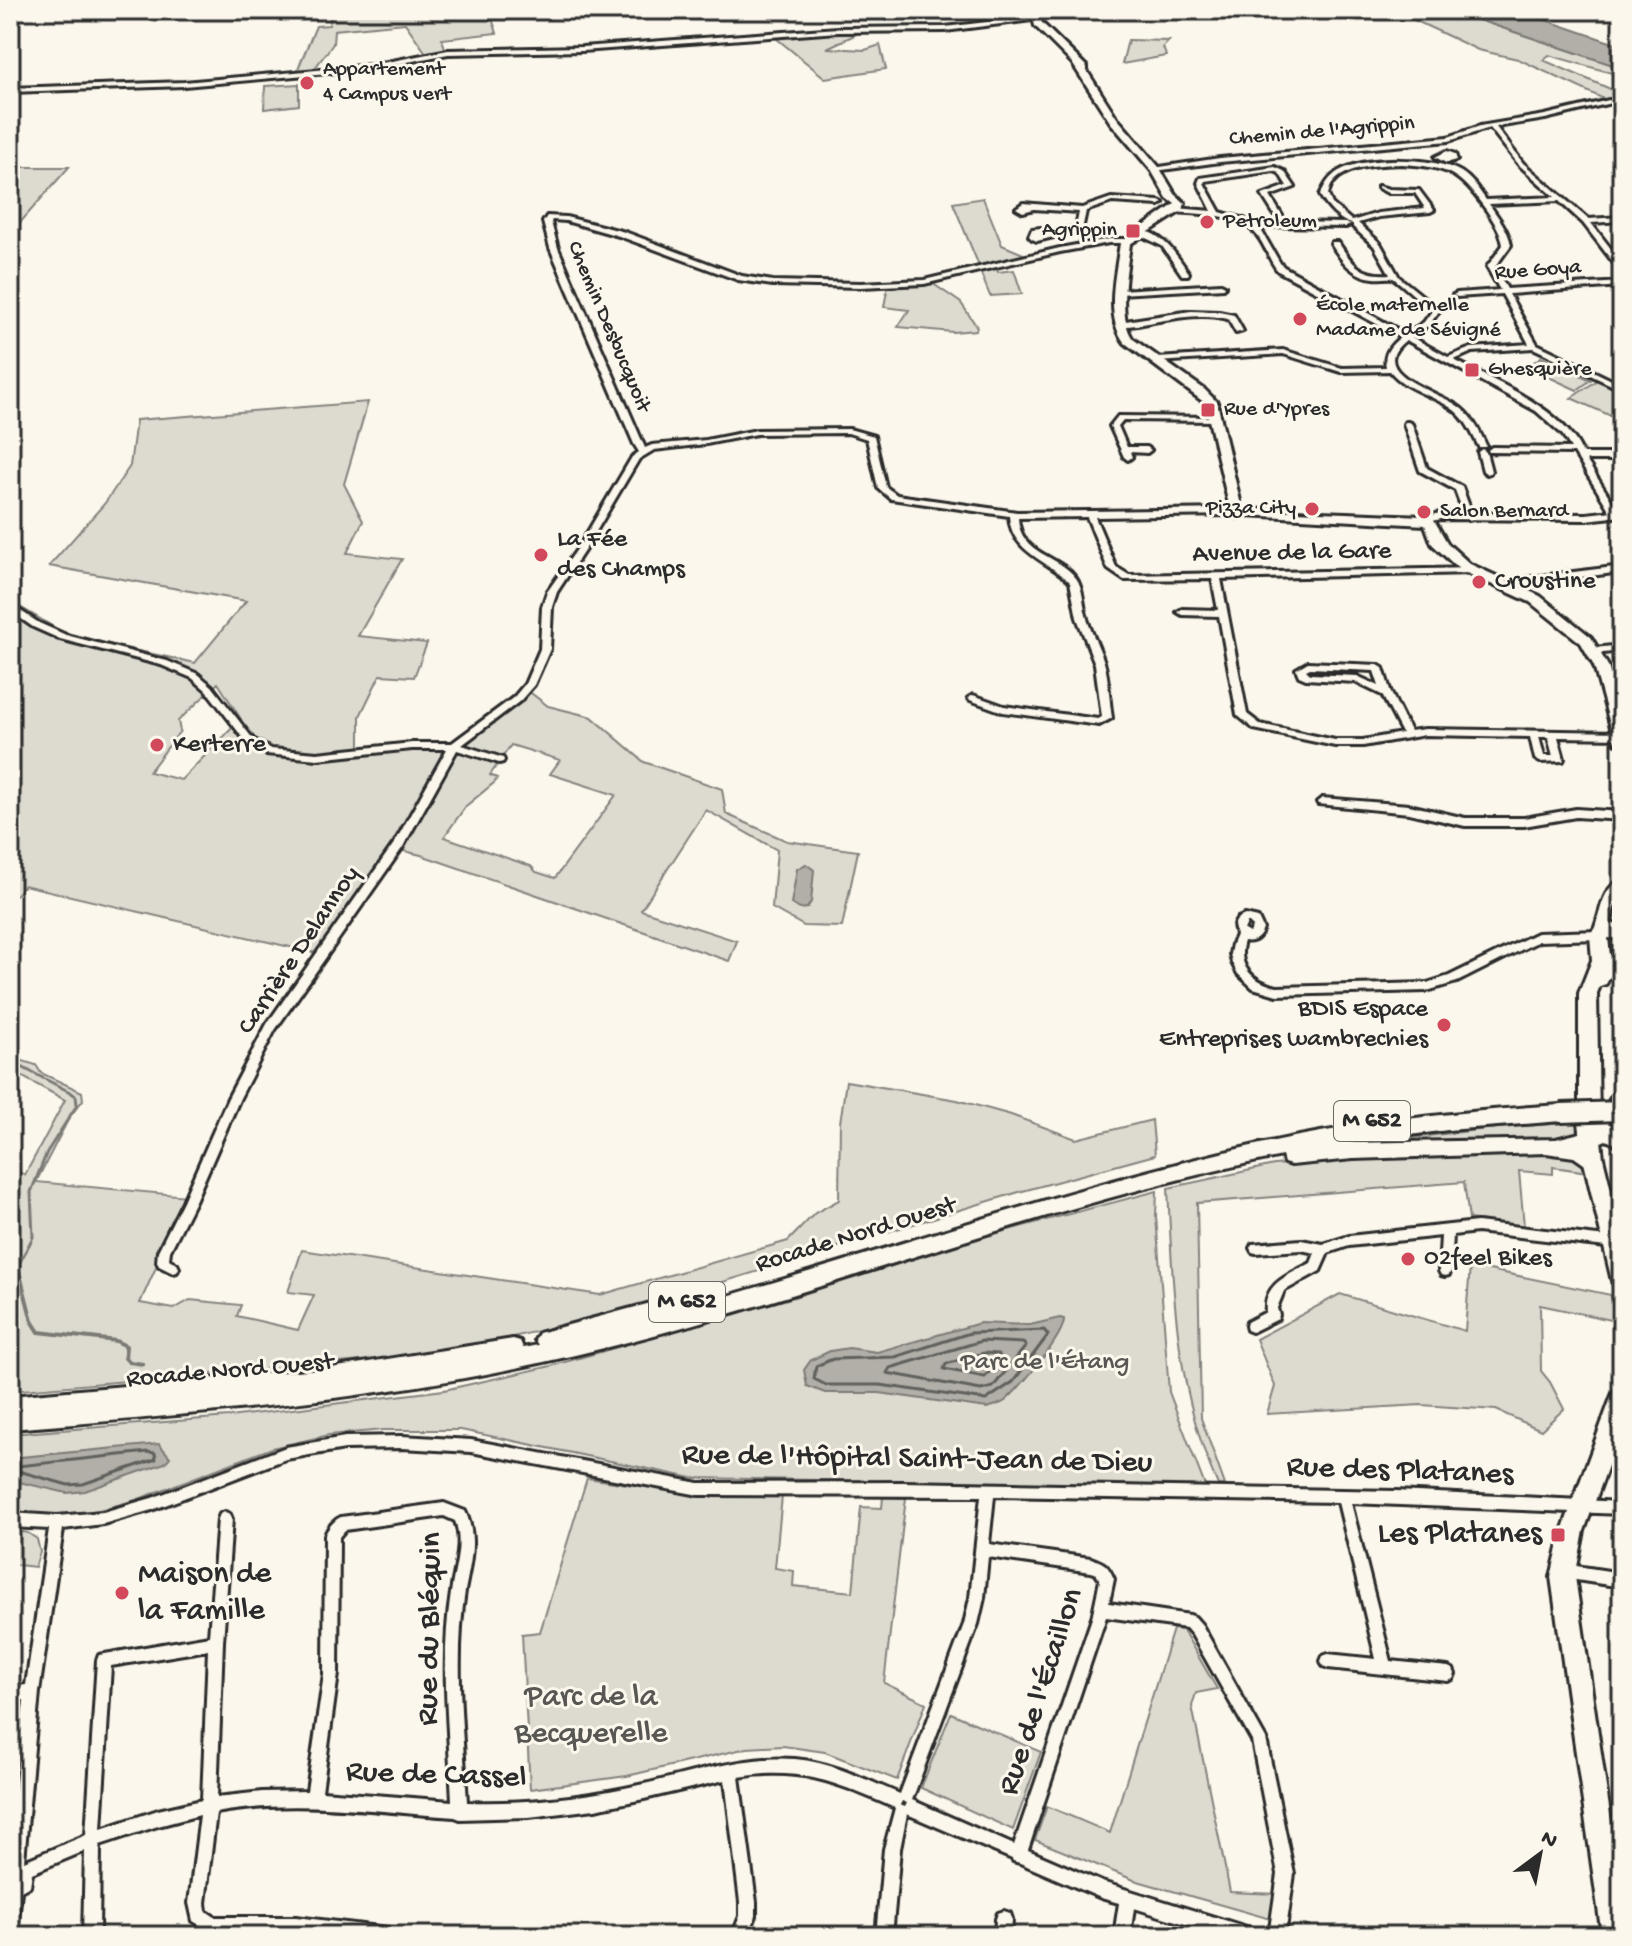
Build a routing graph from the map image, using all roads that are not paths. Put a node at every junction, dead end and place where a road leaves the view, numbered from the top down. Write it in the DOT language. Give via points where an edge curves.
graph roads {
  1 [pos="1036,16"];
  2 [pos="10,90"];
  3 [pos="1609,102"];
  4 [pos="1492,126"];
  5 [pos="1157,172"];
  6 [pos="1380,187"];
  7 [pos="1562,199"];
  8 [pos="1484,202"];
  9 [pos="1160,203"];
  10 [pos="1177,206"];
  11 [pos="1031,207"];
  12 [pos="1083,210"];
  13 [pos="1218,215"];
  14 [pos="1622,219"];
  15 [pos="1586,221"];
  16 [pos="1152,222"];
  17 [pos="1351,223"];
  18 [pos="1284,224"];
  19 [pos="1256,229"];
  20 [pos="1139,231"];
  21 [pos="1042,236"];
  22 [pos="1126,241"];
  23 [pos="1335,244"];
  24 [pos="1622,268"];
  25 [pos="1185,273"];
  26 [pos="1394,276"];
  27 [pos="1622,284"];
  28 [pos="1221,286"];
  29 [pos="1502,291"];
  30 [pos="1119,292"];
  31 [pos="1457,295"];
  32 [pos="1119,324"];
  33 [pos="1239,331"];
  34 [pos="1405,337"];
  35 [pos="1534,346"];
  36 [pos="1157,360"];
  37 [pos="1447,360"];
  38 [pos="1389,369"];
  39 [pos="1622,388"];
  40 [pos="1217,419"];
  41 [pos="1408,424"];
  42 [pos="1486,449"];
  43 [pos="1147,450"];
  44 [pos="643,451"];
  45 [pos="1580,454"];
  46 [pos="1622,457"];
  47 [pos="1487,471"];
  48 [pos="1237,510"];
  49 [pos="1619,513"];
  50 [pos="1090,514"];
  51 [pos="1013,515"];
  52 [pos="1464,517"];
  53 [pos="1424,524"];
  54 [pos="1622,569"];
  55 [pos="1473,570"];
  56 [pos="1216,577"];
  57 [pos="1511,586"];
  58 [pos="10,607"];
  59 [pos="1182,612"];
  60 [pos="1223,613"];
  61 [pos="1622,648"];
  62 [pos="1594,651"];
  63 [pos="1386,693"];
  64 [pos="973,698"];
  65 [pos="1407,734"];
  66 [pos="1534,735"];
  67 [pos="1552,735"];
  68 [pos="1622,738"];
  69 [pos="454,746"];
  70 [pos="499,760"];
  71 [pos="1322,802"];
  72 [pos="1622,816"];
  73 [pos="1620,888"];
  74 [pos="1622,930"];
  75 [pos="1242,934"];
  76 [pos="1599,940"];
  77 [pos="1622,958"];
  78 [pos="1621,1106"];
  79 [pos="1622,1139"];
  80 [pos="1596,1140"];
  81 [pos="1187,1166"];
  82 [pos="1141,1176"];
  83 [pos="1447,1230"];
  84 [pos="1615,1243"];
  85 [pos="1256,1248"];
  86 [pos="1323,1249"];
  87 [pos="173,1268"];
  88 [pos="1445,1271"];
  89 [pos="1622,1281"];
  90 [pos="1252,1326"];
  91 [pos="1622,1398"];
  92 [pos="10,1406"];
  93 [pos="10,1419"];
  94 [pos="988,1490"];
  95 [pos="1216,1494"];
  96 [pos="1343,1496"];
  97 [pos="1582,1507"];
  98 [pos="1622,1508"];
  99 [pos="225,1519"];
  100 [pos="10,1520"];
  101 [pos="57,1523"];
  102 [pos="983,1550"];
  103 [pos="1563,1571"];
  104 [pos="1622,1580"];
  105 [pos="1102,1609"];
  106 [pos="216,1642"];
  107 [pos="1328,1661"];
  108 [pos="1385,1667"];
  109 [pos="1448,1674"];
  110 [pos="32,1692"];
  111 [pos="10,1694"];
  112 [pos="731,1771"];
  113 [pos="313,1799"];
  114 [pos="904,1804"];
  115 [pos="209,1806"];
  116 [pos="460,1811"];
  117 [pos="93,1838"];
  118 [pos="1018,1856"];
  119 [pos="17,1865"];
  120 [pos="12,1888"];
  121 [pos="1127,1900"];
  122 [pos="10,1920"];
  123 [pos="91,1936"];
  124 [pos="388,1936"];
  125 [pos="740,1936"];
  126 [pos="884,1936"];
  127 [pos="1122,1936"];
  128 [pos="1250,1936"];
  129 [pos="1277,1936"];
  130 [pos="1615,1936"];
  1 -- 2 [label="street" via="940,30 838,30 578,49 448,52 367,67 184,84"];
  1 -- 5 [label="main road"];
  3 -- 4 [label="street, Chemin de l'Agrippin"];
  4 -- 5 [label="street, Chemin de l'Agrippin" via="1449,139 1220,160"];
  4 -- 7 [label="street" via="1521,164"];
  5 -- 9 [label="main road" via="1165,193"];
  5 -- 10 [label="main road"];
  6 -- 17 [label="street" via="1417,191 1430,210"];
  7 -- 8 [label="street"];
  7 -- 15 [label="street"];
  8 -- 17 [label="street" via="1464,177 1441,163 1387,163 1334,176 1325,187 1324,198"];
  8 -- 29 [label="street" via="1507,242 1491,266"];
  9 -- 10 [label="main road"];
  9 -- 12 [label="street" via="1111,200"];
  9 -- 16 [label="main road" via="1160,214"];
  10 -- 13 [label="street"];
  10 -- 16 [label="main road"];
  11 -- 12 [label="street"];
  12 -- 21 [label="street" via="1079,228"];
  13 -- 18 [label="street" via="1202,179 1275,169 1291,187 1266,195"];
  13 -- 19 [label="street"];
  14 -- 15 [label="street"];
  15 -- 24 [label="street"];
  16 -- 20 [label="main road"];
  17 -- 18 [label="street"];
  17 -- 26 [label="street" via="1377,245"];
  18 -- 19 [label="street"];
  19 -- 34 [label="street" via="1281,269"];
  20 -- 22 [label="main road"];
  20 -- 25 [label="street" via="1165,244"];
  22 -- 30 [label="main road"];
  22 -- 44 [label="street, Chemin Desbucquoit" via="1060,250 919,283 773,283 741,278 628,235 552,218 547,222 554,248"];
  23 -- 26 [label="street" via="1349,265 1366,276"];
  26 -- 34 [label="street" via="1436,310 1429,322"];
  27 -- 29 [label="street, Rue Goya"];
  28 -- 30 [label="street"];
  29 -- 31 [label="street, Rue Goya"];
  29 -- 35 [label="street"];
  30 -- 32 [label="main road"];
  32 -- 33 [label="street" via="1221,314 1231,317"];
  32 -- 36 [label="main road" via="1129,341"];
  34 -- 37 [label="street"];
  34 -- 38 [label="street" via="1391,350"];
  35 -- 37 [label="street" via="1477,349"];
  35 -- 39 [label="street"];
  36 -- 38 [label="street" via="1280,351 1341,370"];
  36 -- 40 [label="main road" via="1203,393"];
  37 -- 45 [label="street" via="1539,409 1562,428"];
  38 -- 42 [label="street" via="1457,408"];
  40 -- 43 [label="street" via="1121,418 1114,426 1126,453"];
  40 -- 48 [label="main road"];
  41 -- 52 [label="street" via="1423,469 1459,489"];
  42 -- 45 [label="street"];
  42 -- 47 [label="street"];
  44 -- 51 [label="street" via="757,432 853,431 871,438 880,483 888,495"];
  44 -- 69 [label="street" via="552,592 545,649 529,685"];
  45 -- 46 [label="street"];
  45 -- 49 [label="street"];
  48 -- 50 [label="street"];
  48 -- 53 [label="main road"];
  49 -- 52 [label="street"];
  50 -- 51 [label="street"];
  50 -- 56 [label="street, Avenue de la Gare" via="1114,571 1132,578"];
  51 -- 64 [label="street" via="1018,537 1074,581 1100,664 1107,718 1099,722 1003,709"];
  52 -- 53 [label="street"];
  53 -- 55 [label="main road"];
  54 -- 57 [label="street"];
  55 -- 56 [label="street, Avenue de la Gare"];
  55 -- 57 [label="main road"];
  56 -- 60 [label="street"];
  57 -- 62 [label="main road" via="1558,616"];
  58 -- 69 [label="street" via="63,637 195,676 250,741 269,752 317,756"];
  59 -- 60 [label="street"];
  60 -- 65 [label="street" via="1241,712 1250,723 1335,743"];
  61 -- 62 [label="street"];
  62 -- 68 [label="main road"];
  63 -- 63 [label="street" via="1376,667 1301,669 1309,677 1362,680"];
  63 -- 65 [label="street"];
  65 -- 66 [label="street"];
  66 -- 67 [label="street"];
  66 -- 67 [label="street" via="1540,759 1559,759"];
  67 -- 68 [label="street"];
  69 -- 70 [label="street"];
  69 -- 87 [label="street, Carrière Delannoy" via="399,844 271,1027 164,1251 163,1262"];
  71 -- 72 [label="street" via="1409,809 1458,822 1524,822 1576,813"];
  73 -- 74 [label="main road" via="1612,914"];
  73 -- 76 [label="main road" via="1606,908"];
  74 -- 76 [label="main road" via="1611,930"];
  75 -- 76 [label="street" via="1235,951 1240,970 1254,984 1274,991 1427,987 1532,939 1564,934"];
  76 -- 77 [label="main road" via="1607,954"];
  76 -- 80 [label="main road" via="1601,960 1588,993"];
  77 -- 80 [label="main road" via="1605,966 1600,980"];
  78 -- 81 [label="main road, Rocade Nord Ouest / M 652, bridge" via="1561,1108 1358,1134"];
  79 -- 80 [label="main road"];
  80 -- 81 [label="main road" via="1579,1150 1546,1145 1353,1151"];
  80 -- 84 [label="main road"];
  81 -- 82 [label="main road, Rocade Nord Ouest / M 652"];
  82 -- 92 [label="main road, Rocade Nord Ouest / M 652" via="501,1351 321,1380"];
  82 -- 93 [label="main road, Rocade Nord Ouest / M 652" via="644,1328 500,1363 307,1394"];
  83 -- 84 [label="street" via="1477,1227"];
  83 -- 86 [label="street"];
  83 -- 88 [label="street"];
  84 -- 89 [label="main road"];
  85 -- 86 [label="street"];
  86 -- 90 [label="street" via="1316,1267 1279,1287 1273,1315"];
  91 -- 97 [label="main road"];
  94 -- 95 [label="street, Rue de l'Hôpital Saint-Jean de Dieu"];
  94 -- 101 [label="street, Rue de l'Hôpital Saint-Jean de Dieu" via="699,1489 471,1446 358,1442 286,1453 128,1511"];
  94 -- 102 [label="street"];
  95 -- 96 [label="street, Rue des Platanes"];
  96 -- 97 [label="street, Rue des Platanes"];
  96 -- 108 [label="street"];
  97 -- 98 [label="street, Rue des Platanes"];
  97 -- 103 [label="main road"];
  99 -- 106 [label="street"];
  100 -- 101 [label="street, Rue de l'Hôpital Saint-Jean de Dieu"];
  101 -- 110 [label="street"];
  102 -- 105 [label="street, Rue de l'Écaillon" via="1100,1568 1107,1579"];
  102 -- 114 [label="street" via="967,1637"];
  103 -- 104 [label="street"];
  103 -- 130 [label="main road"];
  105 -- 118 [label="street, Rue de l'Écaillon"];
  105 -- 129 [label="street" via="1190,1622 1257,1733 1286,1874"];
  106 -- 115 [label="street"];
  106 -- 117 [label="street" via="104,1660"];
  107 -- 108 [label="street"];
  108 -- 109 [label="street"];
  110 -- 111 [label="street"];
  110 -- 119 [label="street"];
  112 -- 114 [label="street, Rue de Cassel" via="806,1768"];
  112 -- 116 [label="street, Rue de Cassel" via="586,1803"];
  112 -- 125 [label="street" via="748,1902"];
  113 -- 115 [label="street, Rue de Cassel"];
  113 -- 116 [label="street, Rue de Cassel"];
  113 -- 116 [label="street, Rue du Bléquin" via="331,1674 332,1535 341,1524 444,1509 460,1516 466,1528 453,1668"];
  114 -- 118 [label="street, Rue de Cassel"];
  114 -- 126 [label="street" via="892,1849"];
  115 -- 117 [label="street, Rue de Cassel"];
  115 -- 124 [label="street" via="197,1903 203,1919 213,1925 296,1925"];
  117 -- 119 [label="street, Rue de Cassel"];
  117 -- 123 [label="street"];
  118 -- 121 [label="street, Rue de Cassel"];
  119 -- 120 [label="street" via="24,1880"];
  120 -- 122 [label="street"];
  121 -- 127 [label="street"];
  121 -- 128 [label="street, Rue de Cassel"];
}
